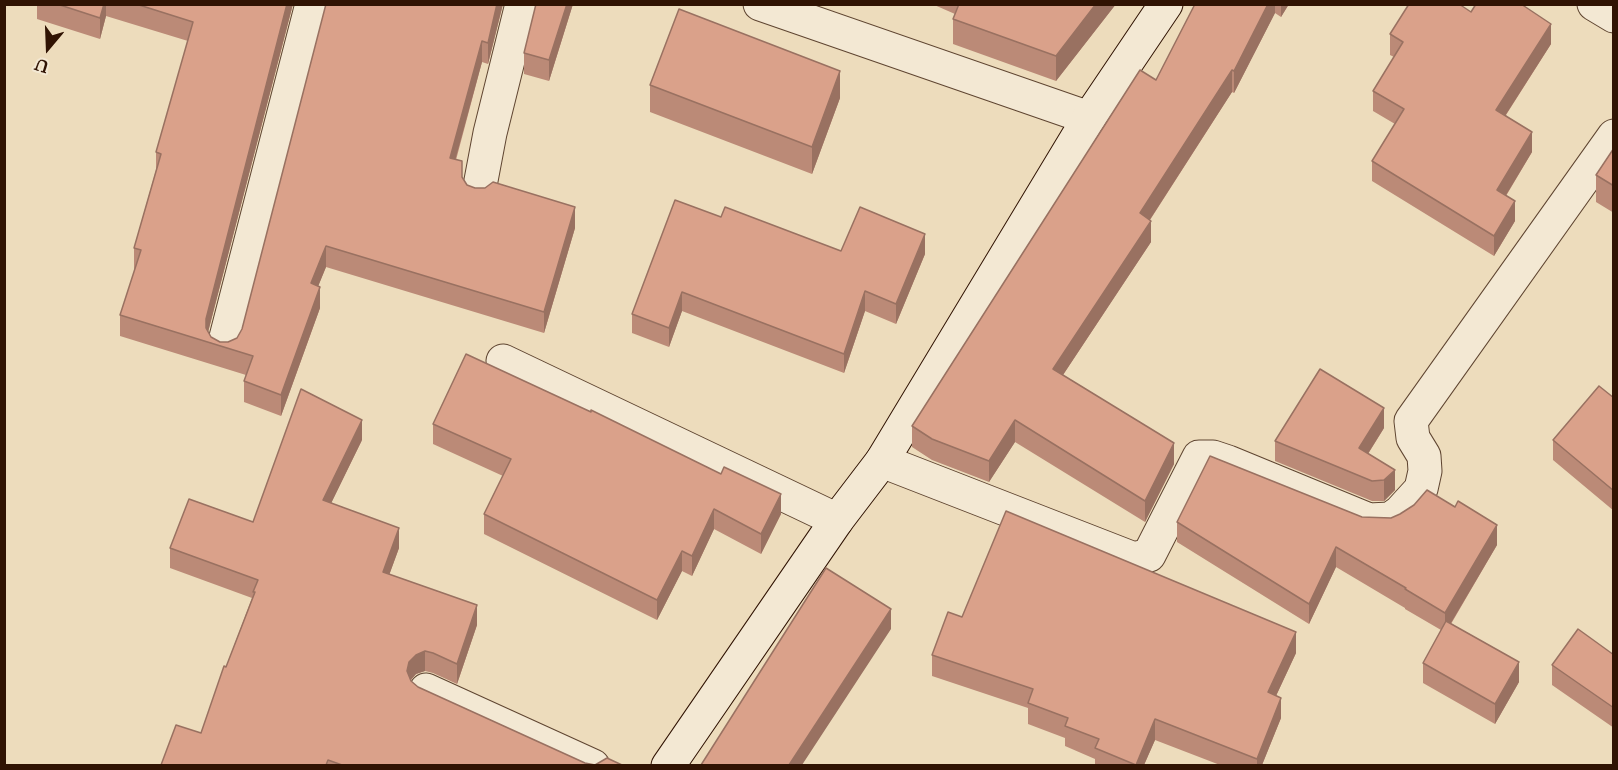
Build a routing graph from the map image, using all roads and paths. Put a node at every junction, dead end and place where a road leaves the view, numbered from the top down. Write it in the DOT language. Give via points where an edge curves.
graph roads {
  1 [pos="312,4"];
  2 [pos="522,4"];
  3 [pos="760,4"];
  4 [pos="1166,4"];
  5 [pos="1594,4"];
  6 [pos="1614,16"];
  7 [pos="1089,118"];
  8 [pos="1614,136"];
  9 [pos="479,191"];
  10 [pos="224,345"];
  11 [pos="502,361"];
  12 [pos="882,461"];
  13 [pos="837,520"];
  14 [pos="426,690"];
  15 [pos="593,765"];
  16 [pos="668,765"];
  1 -- 10 [label="street"];
  2 -- 9 [label="street"];
  3 -- 7 [label="street"];
  4 -- 7 [label="street"];
  5 -- 6 [label="street"];
  7 -- 12 [label="street"];
  8 -- 12 [label="street" via="1412,421 1413,438 1424,456 1421,489 1390,519 1369,520 1228,462 1199,457 1149,555 1134,559"];
  11 -- 13 [label="street"];
  12 -- 13 [label="street"];
  13 -- 16 [label="street"];
  14 -- 15 [label="street"];
}
